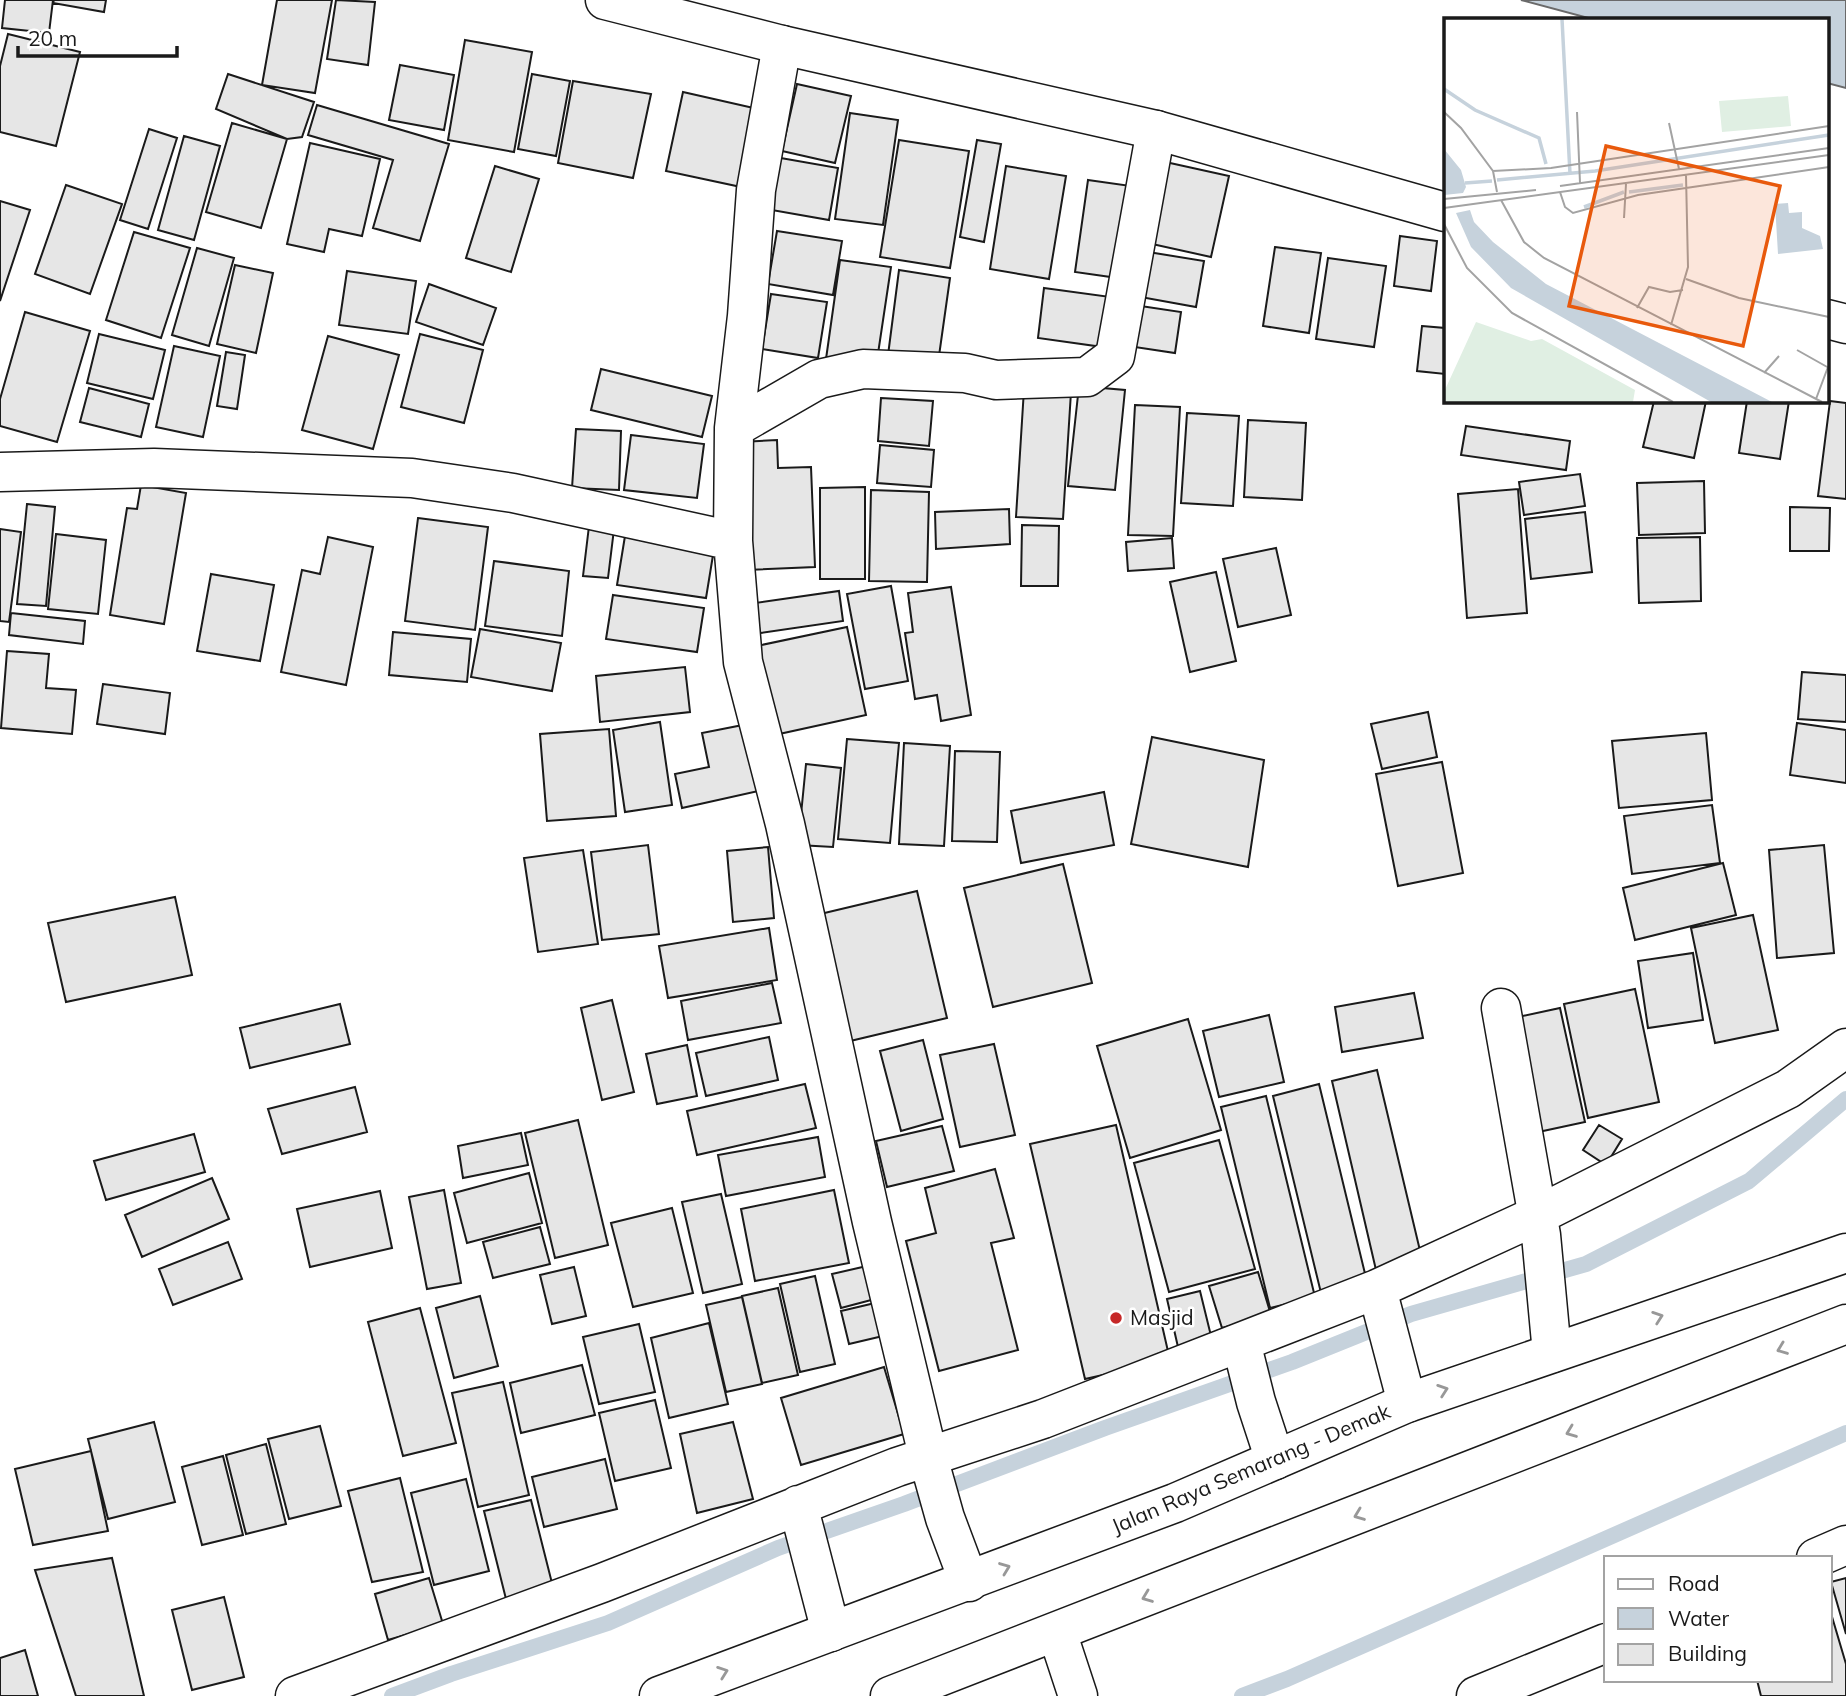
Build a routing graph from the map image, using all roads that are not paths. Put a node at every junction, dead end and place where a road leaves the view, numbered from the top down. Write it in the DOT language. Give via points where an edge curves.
graph roads {
  1 [pos="606,0"];
  2 [pos="782,45"];
  3 [pos="1156,130"];
  4 [pos="1444,212"];
  5 [pos="1828,319"];
  6 [pos="1846,324"];
  7 [pos="734,428"];
  8 [pos="0,472"];
  9 [pos="733,541"];
  10 [pos="1501,1008"];
  11 [pos="1846,1048"];
  12 [pos="1540,1225"];
  13 [pos="1846,1253"];
  14 [pos="1380,1297"];
  15 [pos="1846,1324"];
  16 [pos="1243,1352"];
  17 [pos="1552,1353"];
  18 [pos="1407,1403"];
  19 [pos="1275,1461"];
  20 [pos="930,1463"];
  21 [pos="801,1515"];
  22 [pos="1846,1545"];
  23 [pos="1821,1556"];
  24 [pos="969,1581"];
  25 [pos="831,1632"];
  26 [pos="1604,1644"];
  27 [pos="1067,1663"];
  28 [pos="295,1696"];
  29 [pos="659,1696"];
  30 [pos="890,1696"];
  31 [pos="1476,1696"];
  1 -- 2 [label="main road"];
  2 -- 3 [label="main road"];
  2 -- 7 [label="main road" via="756,190"];
  3 -- 4 [label="main road"];
  3 -- 7 [label="main road" via="1115,356 1087,377 996,380 965,373 863,369 819,379"];
  5 -- 6 [label="main road"];
  7 -- 9 [label="main road"];
  8 -- 9 [label="main road" via="154,468 412,478 513,493"];
  9 -- 20 [label="main road" via="743,662 785,824"];
  10 -- 12 [label="main road"];
  11 -- 12 [label="main road" via="1788,1089"];
  12 -- 14 [label="main road"];
  12 -- 17 [label="main road"];
  17 -- 13 [label="main road, Jalan Raya Semarang - Demak, one-way"];
  14 -- 16 [label="main road"];
  14 -- 18 [label="main road"];
  15 -- 27 [label="main road, one-way"];
  16 -- 19 [label="main road"];
  16 -- 20 [label="main road" via="1043,1419"];
  18 -- 17 [label="main road, Jalan Raya Semarang - Demak, one-way"];
  18 -- 19 [label="main road, Jalan Raya Semarang - Demak"];
  24 -- 19 [label="main road, Jalan Raya Semarang - Demak, one-way"];
  20 -- 21 [label="main road"];
  20 -- 24 [label="main road"];
  21 -- 25 [label="main road"];
  21 -- 28 [label="main road"];
  22 -- 23 [label="main road"];
  24 -- 25 [label="main road, Jalan Raya Semarang - Demak"];
  29 -- 25 [label="main road, Jalan Raya Semarang - Demak, one-way"];
  26 -- 31 [label="main road"];
  27 -- 30 [label="main road"];
}
